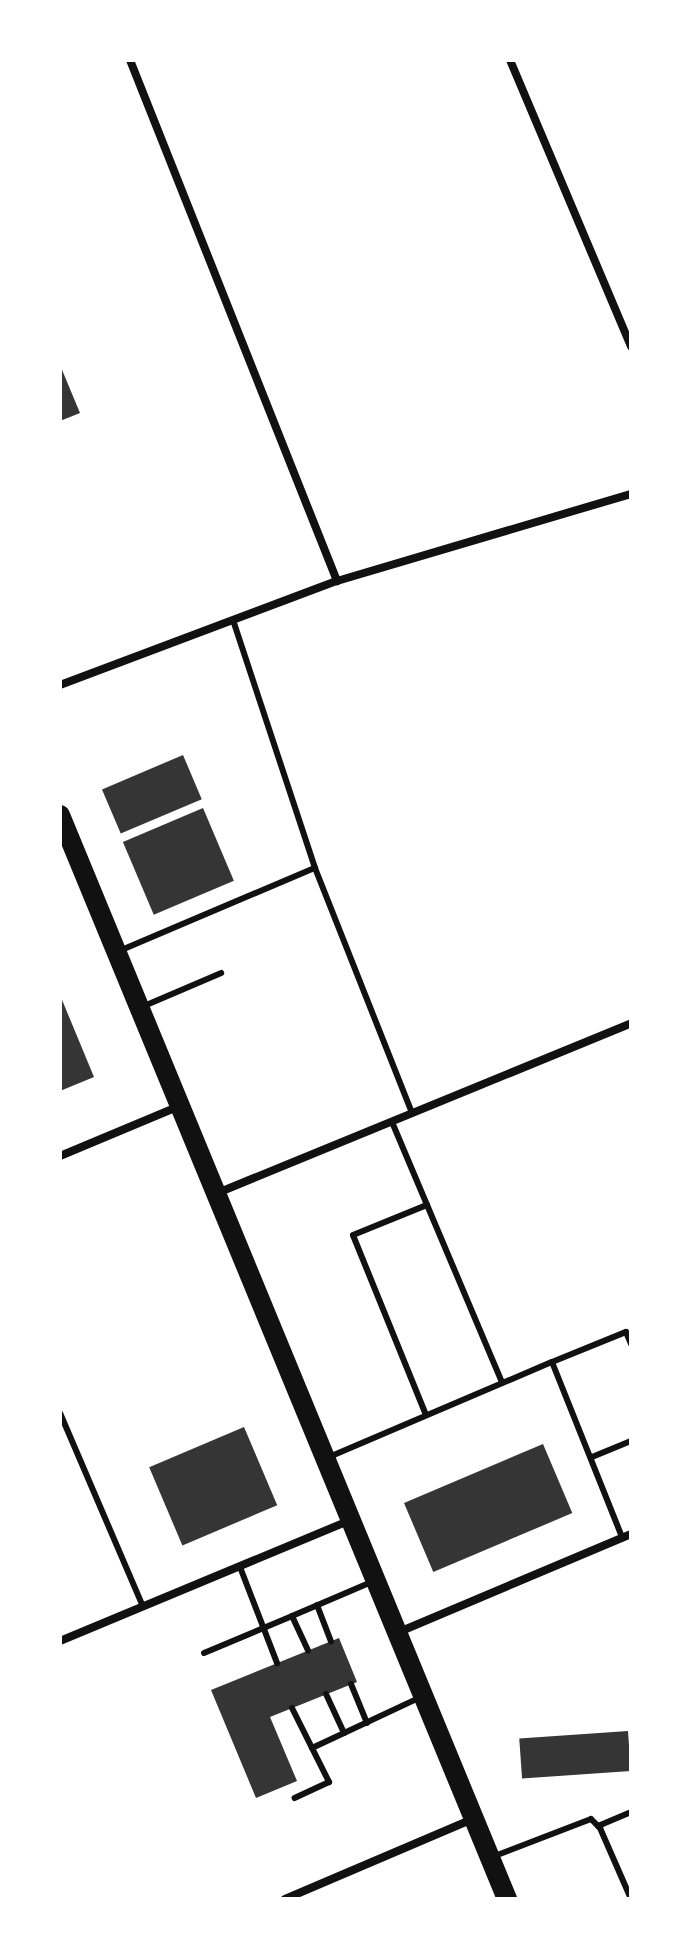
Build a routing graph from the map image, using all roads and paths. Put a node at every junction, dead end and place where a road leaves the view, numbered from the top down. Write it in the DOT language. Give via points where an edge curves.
graph roads {
  1 [pos="130,60"];
  2 [pos="510,60"];
  3 [pos="631,346"];
  4 [pos="631,494"];
  5 [pos="337,581"];
  6 [pos="233,620"];
  7 [pos="60,685"];
  8 [pos="60,815"];
  9 [pos="315,868"];
  10 [pos="116,953"];
  11 [pos="221,973"];
  12 [pos="138,1008"];
  13 [pos="631,1023"];
  14 [pos="178,1106"];
  15 [pos="412,1113"];
  16 [pos="392,1122"];
  17 [pos="60,1156"];
  18 [pos="214,1195"];
  19 [pos="427,1205"];
  20 [pos="631,1344"];
  21 [pos="552,1362"];
  22 [pos="502,1383"];
  23 [pos="60,1413"];
  24 [pos="426,1415"];
  25 [pos="631,1441"];
  26 [pos="592,1457"];
  27 [pos="325,1458"];
  28 [pos="352,1520"];
  29 [pos="627,1536"];
  30 [pos="240,1567"];
  31 [pos="377,1580"];
  32 [pos="317,1605"];
  33 [pos="143,1607"];
  34 [pos="292,1616"];
  35 [pos="263,1628"];
  36 [pos="399,1632"];
  37 [pos="60,1641"];
  38 [pos="331,1641"];
  39 [pos="308,1651"];
  40 [pos="204,1653"];
  41 [pos="277,1663"];
  42 [pos="351,1684"];
  43 [pos="326,1694"];
  44 [pos="424,1695"];
  45 [pos="292,1708"];
  46 [pos="367,1723"];
  47 [pos="344,1733"];
  48 [pos="312,1748"];
  49 [pos="295,1798"];
  50 [pos="631,1812"];
  51 [pos="474,1819"];
  52 [pos="598,1826"];
  53 [pos="490,1858"];
  54 [pos="285,1899"];
  55 [pos="507,1899"];
  56 [pos="631,1899"];
  1 -- 5 [label="street"];
  2 -- 3 [label="street"];
  4 -- 5 [label="street"];
  5 -- 6 [label="street"];
  6 -- 7 [label="street"];
  6 -- 9 [label="lane"];
  8 -- 10 [label="main road"];
  9 -- 10 [label="lane"];
  9 -- 15 [label="lane"];
  10 -- 12 [label="main road"];
  11 -- 12 [label="lane"];
  12 -- 14 [label="main road"];
  13 -- 15 [label="street"];
  14 -- 17 [label="street"];
  14 -- 18 [label="main road"];
  15 -- 16 [label="street"];
  16 -- 18 [label="street"];
  16 -- 19 [label="lane"];
  18 -- 27 [label="main road"];
  19 -- 22 [label="lane"];
  19 -- 24 [label="lane" via="353,1235"];
  20 -- 21 [label="lane" via="626,1332"];
  21 -- 22 [label="lane"];
  21 -- 26 [label="lane"];
  22 -- 24 [label="lane"];
  23 -- 33 [label="lane"];
  24 -- 27 [label="lane"];
  25 -- 26 [label="lane"];
  26 -- 29 [label="lane"];
  27 -- 28 [label="main road"];
  28 -- 30 [label="street"];
  28 -- 31 [label="main road"];
  29 -- 36 [label="street"];
  30 -- 33 [label="street"];
  30 -- 35 [label="lane"];
  31 -- 32 [label="lane"];
  31 -- 36 [label="main road"];
  32 -- 34 [label="lane"];
  32 -- 38 [label="lane"];
  33 -- 37 [label="street"];
  34 -- 35 [label="lane"];
  34 -- 39 [label="lane"];
  35 -- 40 [label="lane"];
  35 -- 41 [label="lane"];
  36 -- 44 [label="main road"];
  42 -- 46 [label="lane"];
  43 -- 47 [label="lane"];
  44 -- 46 [label="lane"];
  44 -- 51 [label="main road"];
  45 -- 48 [label="lane"];
  46 -- 47 [label="lane"];
  47 -- 48 [label="lane"];
  48 -- 49 [label="lane" via="329,1782"];
  50 -- 52 [label="lane"];
  51 -- 53 [label="main road"];
  51 -- 54 [label="street"];
  52 -- 53 [label="lane" via="584,1820"];
  52 -- 56 [label="lane"];
  53 -- 55 [label="main road"];
}
